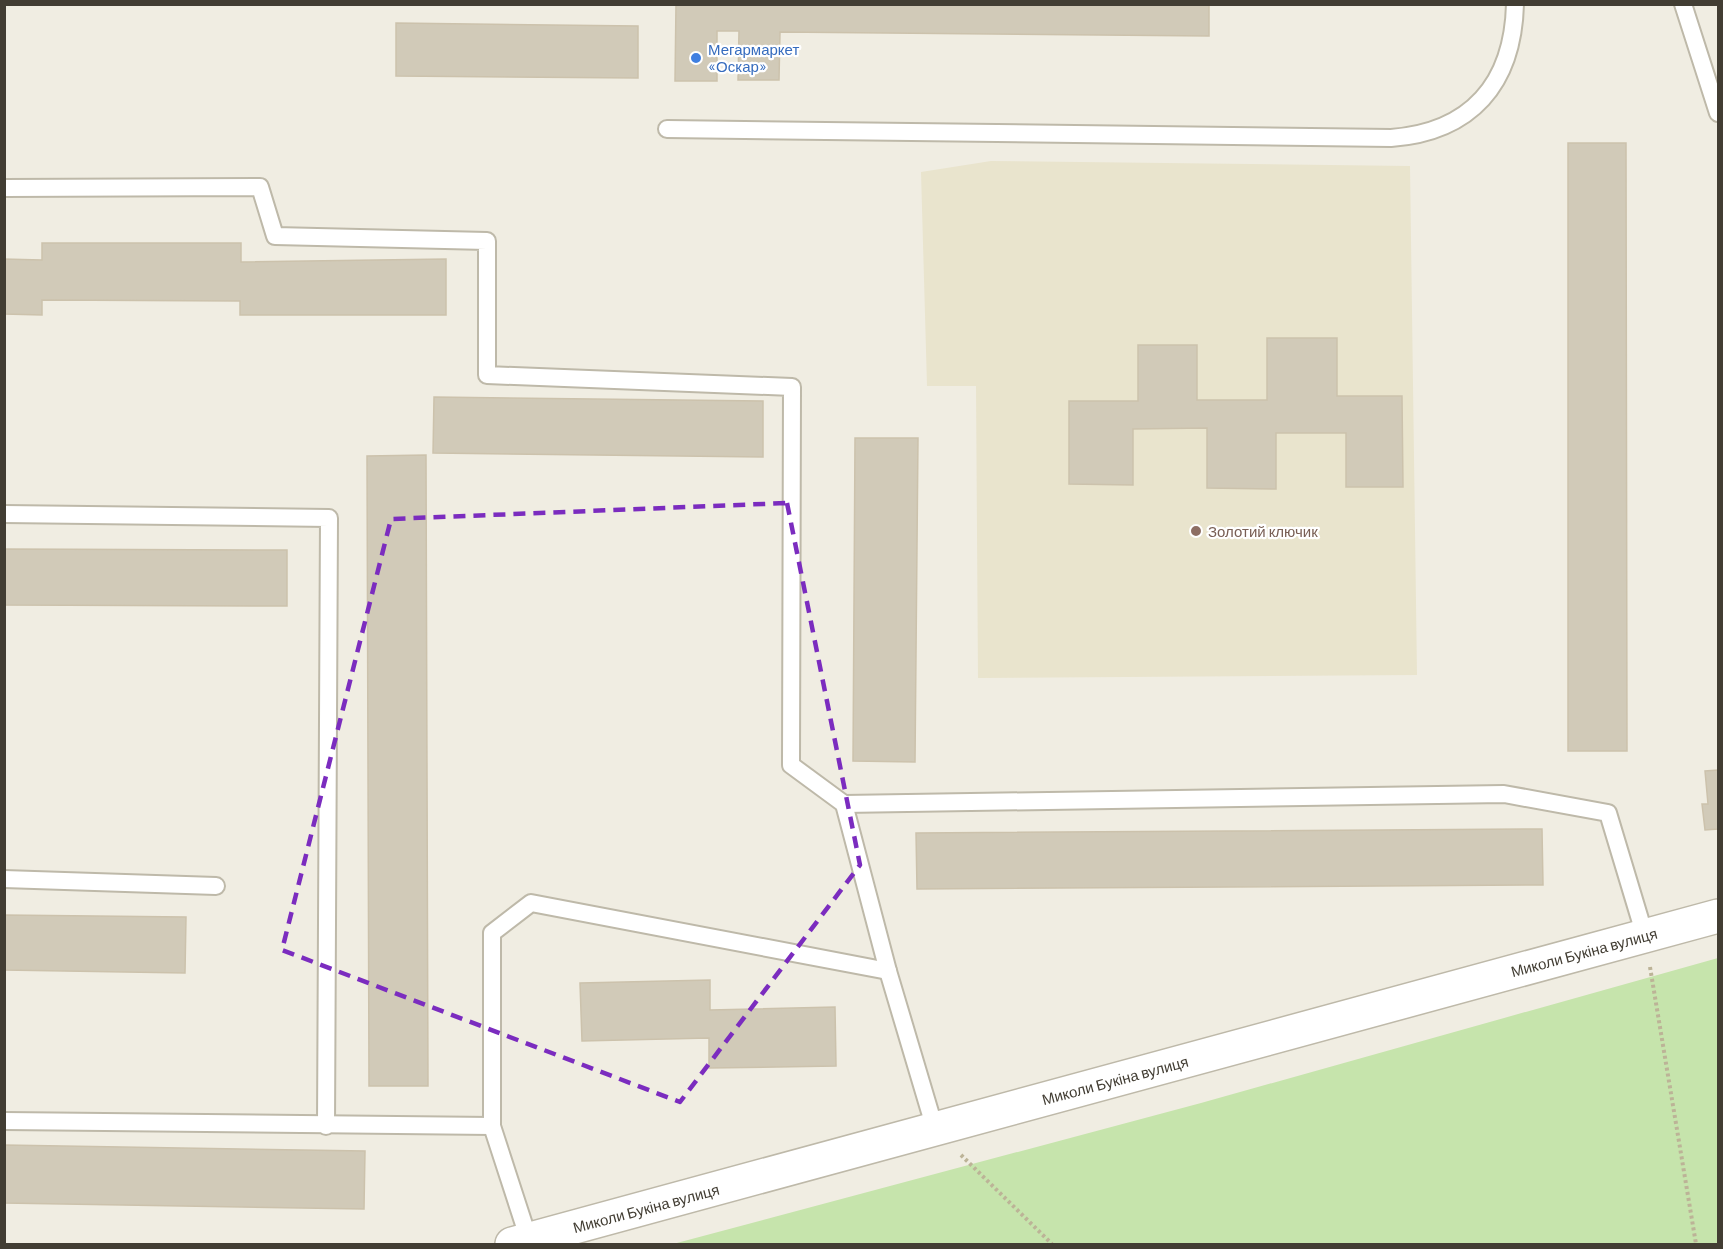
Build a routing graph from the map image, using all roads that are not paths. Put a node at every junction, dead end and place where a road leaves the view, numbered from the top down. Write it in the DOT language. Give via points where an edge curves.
graph roads {
  1 [pos="1515,4"];
  2 [pos="1683,4"];
  3 [pos="1719,113"];
  4 [pos="667,129"];
  5 [pos="4,188"];
  6 [pos="4,514"];
  7 [pos="844,804"];
  8 [pos="4,879"];
  9 [pos="216,886"];
  10 [pos="1719,916"];
  11 [pos="1645,936"];
  12 [pos="888,971"];
  13 [pos="4,1121"];
  14 [pos="326,1126"];
  15 [pos="492,1126"];
  16 [pos="935,1129"];
  17 [pos="520,1242"];
  1 -- 4 [label="lane" via="1510,48 1501,73 1486,95 1443,128 1418,136"];
  2 -- 3 [label="lane"];
  5 -- 7 [label="lane" via="260,187 275,237 487,241 487,375 792,387 791,765"];
  6 -- 14 [label="lane" via="329,518"];
  7 -- 11 [label="lane" via="1504,794 1608,813"];
  7 -- 12 [label="lane"];
  8 -- 9 [label="lane"];
  10 -- 11 [label="street, Миколи Букіна вулиця"];
  11 -- 16 [label="street, Миколи Букіна вулиця"];
  12 -- 15 [label="lane" via="531,903 492,933"];
  12 -- 16 [label="lane"];
  13 -- 14 [label="lane"];
  14 -- 15 [label="lane"];
  15 -- 17 [label="lane"];
  16 -- 17 [label="street, Миколи Букіна вулиця"];
}
